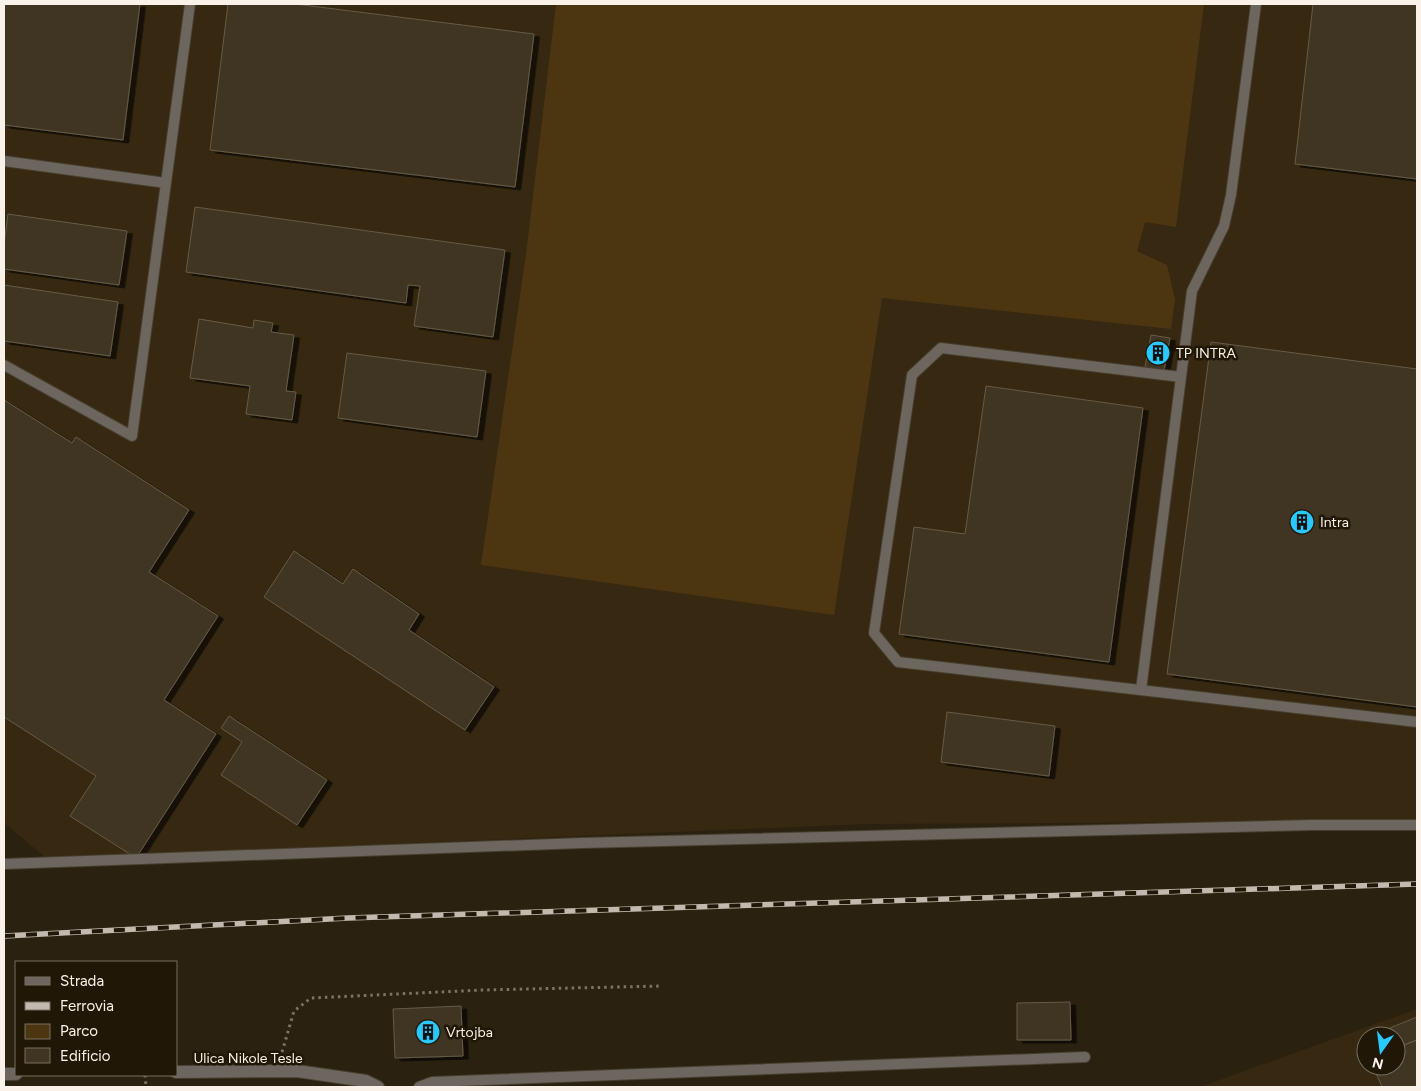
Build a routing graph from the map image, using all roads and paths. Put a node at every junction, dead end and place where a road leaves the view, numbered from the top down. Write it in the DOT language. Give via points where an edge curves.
graph roads {
  1 [pos="190,4"];
  2 [pos="1256,4"];
  3 [pos="4,161"];
  4 [pos="166,183"];
  5 [pos="4,365"];
  6 [pos="1181,377"];
  7 [pos="1141,690"];
  8 [pos="1417,722"];
  9 [pos="1417,825"];
  10 [pos="4,864"];
  11 [pos="662,986"];
  12 [pos="1085,1057"];
  13 [pos="178,1072"];
  14 [pos="278,1072"];
  15 [pos="485,1081"];
  16 [pos="378,1087"];
  17 [pos="419,1087"];
  18 [pos="503,1087"];
  1 -- 4 [label="lane"];
  2 -- 6 [label="lane" via="1231,195 1224,226 1192,291"];
  3 -- 4 [label="lane"];
  4 -- 5 [label="lane" via="132,436"];
  6 -- 7 [label="lane"];
  6 -- 7 [label="lane" via="941,348 912,375 874,633 898,662"];
  7 -- 8 [label="lane"];
  9 -- 10 [label="lane" via="582,843"];
  11 -- 14 [label="path" via="311,998 294,1011"];
  12 -- 15 [label="lane"];
  13 -- 14 [label="street, Ulica Nikole Tesle"];
  14 -- 16 [label="street, Ulica Nikole Tesle" via="297,1071 366,1081"];
  15 -- 17 [label="lane" via="432,1082"];
  15 -- 18 [label="lane"];
}
